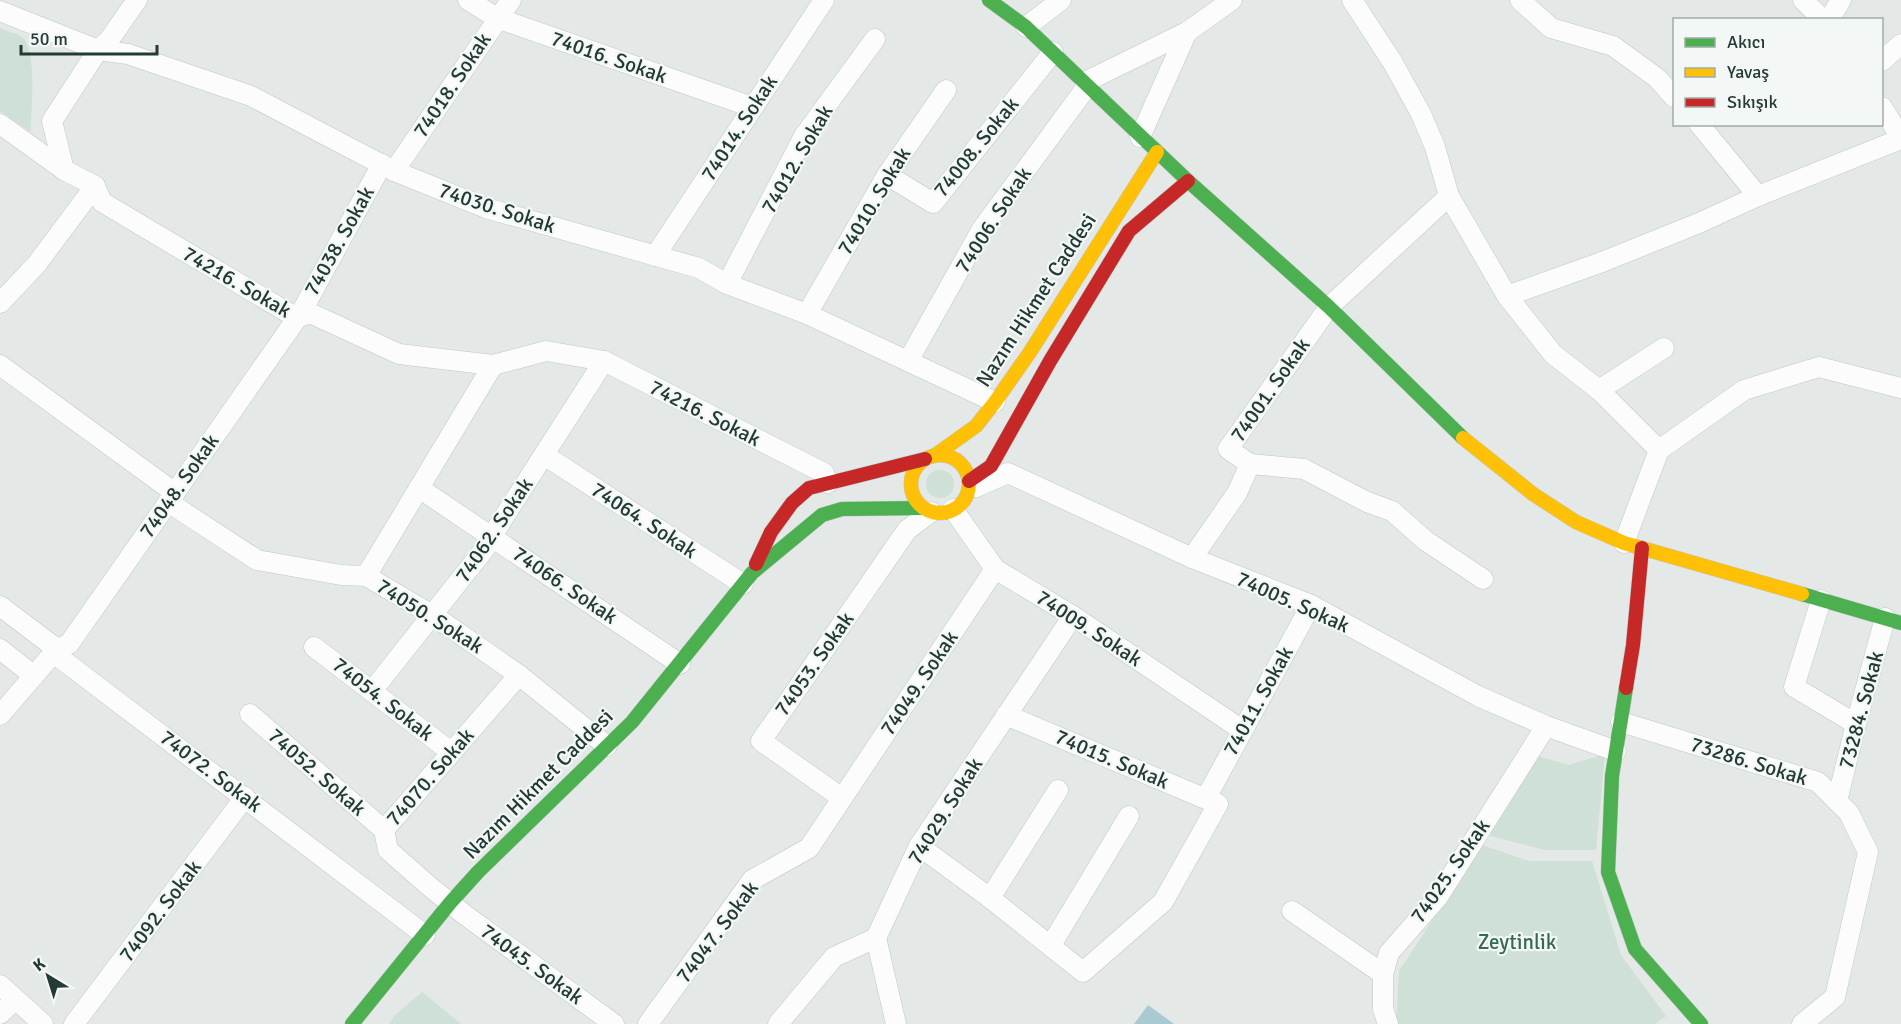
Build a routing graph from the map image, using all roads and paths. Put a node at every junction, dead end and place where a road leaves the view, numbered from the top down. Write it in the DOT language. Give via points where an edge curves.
graph roads {
  1 [pos="137,0"];
  2 [pos="468,0"];
  3 [pos="511,0"];
  4 [pos="824,0"];
  5 [pos="1061,0"];
  6 [pos="1232,0"];
  7 [pos="1352,0"];
  8 [pos="1520,0"];
  9 [pos="1803,0"];
  10 [pos="1841,0"];
  11 [pos="999,3"];
  12 [pos="0,11"];
  13 [pos="497,18"];
  14 [pos="1821,18"];
  15 [pos="1830,18"];
  16 [pos="1026,27"];
  17 [pos="1187,32"];
  18 [pos="875,39"];
  19 [pos="1901,44"];
  20 [pos="98,50"];
  21 [pos="1053,52"];
  22 [pos="1883,59"];
  23 [pos="1087,83"];
  24 [pos="946,90"];
  25 [pos="1673,96"];
  26 [pos="752,107"];
  27 [pos="1883,110"];
  28 [pos="0,124"];
  29 [pos="1701,126"];
  30 [pos="1140,136"];
  31 [pos="1901,138"];
  32 [pos="1157,152"];
  33 [pos="388,168"];
  34 [pos="64,170"];
  35 [pos="887,175"];
  36 [pos="1188,181"];
  37 [pos="95,186"];
  38 [pos="1449,196"];
  39 [pos="1758,196"];
  40 [pos="656,256"];
  41 [pos="727,284"];
  42 [pos="1507,296"];
  43 [pos="0,303"];
  44 [pos="1329,307"];
  45 [pos="807,314"];
  46 [pos="297,318"];
  47 [pos="1664,348"];
  48 [pos="604,362"];
  49 [pos="908,362"];
  50 [pos="0,365"];
  51 [pos="493,365"];
  52 [pos="1901,388"];
  53 [pos="1599,390"];
  54 [pos="995,402"];
  55 [pos="1659,450"];
  56 [pos="544,455"];
  57 [pos="929,458"];
  58 [pos="1250,464"];
  59 [pos="828,483"];
  60 [pos="968,486"];
  61 [pos="419,488"];
  62 [pos="171,498"];
  63 [pos="953,509"];
  64 [pos="927,510"];
  65 [pos="494,537"];
  66 [pos="1633,545"];
  67 [pos="1192,558"];
  68 [pos="995,569"];
  69 [pos="366,576"];
  70 [pos="748,578"];
  71 [pos="1483,579"];
  72 [pos="1821,600"];
  73 [pos="1311,605"];
  74 [pos="0,606"];
  75 [pos="434,616"];
  76 [pos="1073,616"];
  77 [pos="1893,620"];
  78 [pos="314,646"];
  79 [pos="0,649"];
  80 [pos="57,649"];
  81 [pos="680,664"];
  82 [pos="519,675"];
  83 [pos="34,676"];
  84 [pos="372,691"];
  85 [pos="250,714"];
  86 [pos="0,715"];
  87 [pos="1006,715"];
  88 [pos="1621,722"];
  89 [pos="1856,724"];
  90 [pos="1546,726"];
  91 [pos="1242,730"];
  92 [pos="607,746"];
  93 [pos="1616,751"];
  94 [pos="451,752"];
  95 [pos="1058,790"];
  96 [pos="245,797"];
  97 [pos="843,798"];
  98 [pos="1212,801"];
  99 [pos="1837,801"];
  100 [pos="1129,816"];
  101 [pos="384,830"];
  102 [pos="919,846"];
  103 [pos="990,898"];
  104 [pos="450,903"];
  105 [pos="1292,911"];
  106 [pos="425,934"];
  107 [pos="876,938"];
  108 [pos="1051,945"];
  109 [pos="1383,974"];
  110 [pos="0,986"];
  111 [pos="15,1000"];
  112 [pos="0,1014"];
  113 [pos="1694,1022"];
  114 [pos="43,1024"];
  115 [pos="74,1024"];
  116 [pos="352,1024"];
  117 [pos="614,1024"];
  118 [pos="648,1024"];
  119 [pos="778,1024"];
  120 [pos="896,1024"];
  121 [pos="1388,1024"];
  122 [pos="1802,1024"];
  1 -- 20 [label="street"];
  2 -- 13 [label="street, 74016. Sokak"];
  3 -- 13 [label="street, 74018. Sokak"];
  4 -- 26 [label="street, 74014. Sokak"];
  5 -- 16 [label="street"];
  6 -- 17 [label="street"];
  7 -- 38 [label="street" via="1421,114 1436,147"];
  8 -- 25 [label="street" via="1551,28 1613,46 1657,78"];
  9 -- 14 [label="street"];
  10 -- 15 [label="street"];
  11 -- 16 [label="main road"];
  12 -- 20 [label="street, 74030. Sokak"];
  13 -- 26 [label="street, 74016. Sokak"];
  13 -- 33 [label="street, 74018. Sokak"];
  16 -- 21 [label="main road"];
  17 -- 23 [label="street"];
  17 -- 30 [label="street"];
  18 -- 41 [label="street, 74012. Sokak" via="804,136"];
  19 -- 22 [label="street"];
  20 -- 33 [label="street, 74030. Sokak" via="128,54 251,96"];
  20 -- 34 [label="street" via="52,121"];
  21 -- 23 [label="main road"];
  21 -- 35 [label="street, 74008. Sokak" via="933,203"];
  23 -- 30 [label="main road"];
  23 -- 49 [label="street, 74006. Sokak" via="982,229"];
  24 -- 35 [label="street, 74010. Sokak"];
  26 -- 40 [label="street, 74014. Sokak"];
  27 -- 31 [label="street"];
  28 -- 34 [label="street, 74216. Sokak"];
  29 -- 39 [label="street"];
  30 -- 32 [label="main road"];
  31 -- 39 [label="street"];
  32 -- 36 [label="main road"];
  32 -- 54 [label="main road, Nazım Hikmet Caddesi"];
  33 -- 40 [label="street, 74030. Sokak" via="486,208"];
  33 -- 46 [label="street, 74038. Sokak"];
  34 -- 37 [label="street, 74216. Sokak"];
  35 -- 45 [label="street, 74010. Sokak"];
  36 -- 44 [label="main road"];
  36 -- 60 [label="main road, Nazım Hikmet Caddesi" via="1129,231 991,466"];
  37 -- 43 [label="street" via="36,265"];
  37 -- 46 [label="street, 74216. Sokak" via="102,202"];
  38 -- 42 [label="street"];
  38 -- 44 [label="street"];
  39 -- 42 [label="street" via="1700,223"];
  40 -- 41 [label="street, 74030. Sokak" via="699,268"];
  41 -- 45 [label="street, 74030. Sokak"];
  42 -- 53 [label="street" via="1553,354"];
  44 -- 58 [label="street, 74001. Sokak" via="1228,449"];
  44 -- 66 [label="main road" via="1456,432 1533,494 1576,522"];
  45 -- 49 [label="street, 74030. Sokak"];
  46 -- 51 [label="street, 74216. Sokak" via="310,313 399,354"];
  46 -- 62 [label="street, 74048. Sokak"];
  47 -- 53 [label="street"];
  48 -- 51 [label="street, 74216. Sokak" via="546,351"];
  48 -- 56 [label="street, 74062. Sokak"];
  48 -- 59 [label="street, 74216. Sokak" via="824,473"];
  49 -- 54 [label="street, 74030. Sokak"];
  50 -- 62 [label="street, 74050. Sokak"];
  51 -- 61 [label="street"];
  52 -- 55 [label="street" via="1819,367 1744,390"];
  53 -- 55 [label="street"];
  54 -- 57 [label="main road, Nazım Hikmet Caddesi" via="976,426"];
  55 -- 66 [label="street"];
  56 -- 65 [label="street, 74062. Sokak"];
  56 -- 70 [label="street, 74064. Sokak"];
  57 -- 59 [label="main road, Nazım Hikmet Caddesi"];
  57 -- 60 [label="main road" via="952,458 960,464"];
  57 -- 64 [label="main road" via="918,466 911,483 912,493"];
  58 -- 67 [label="street, 74001. Sokak" via="1237,493"];
  58 -- 71 [label="street" via="1304,469 1392,511 1426,541"];
  59 -- 70 [label="main road, Nazım Hikmet Caddesi" via="809,488 792,503 771,532"];
  60 -- 63 [label="main road" via="964,499"];
  60 -- 67 [label="street, 74005. Sokak" via="1008,473"];
  61 -- 65 [label="street, 74066. Sokak"];
  61 -- 69 [label="street"];
  62 -- 69 [label="street, 74050. Sokak" via="257,560"];
  62 -- 80 [label="street, 74048. Sokak" via="69,645"];
  63 -- 64 [label="main road" via="941,513"];
  63 -- 68 [label="street, 74009. Sokak"];
  64 -- 70 [label="main road, Nazım Hikmet Caddesi" via="842,509 822,515"];
  64 -- 97 [label="street, 74053. Sokak" via="906,530 761,741"];
  65 -- 75 [label="street, 74062. Sokak"];
  65 -- 81 [label="street, 74066. Sokak"];
  66 -- 72 [label="main road"];
  66 -- 88 [label="main road" via="1633,645"];
  67 -- 73 [label="street, 74005. Sokak"];
  68 -- 76 [label="street, 74009. Sokak"];
  68 -- 97 [label="street, 74049. Sokak"];
  69 -- 75 [label="street, 74050. Sokak"];
  70 -- 81 [label="main road, Nazım Hikmet Caddesi"];
  72 -- 77 [label="main road"];
  72 -- 89 [label="street" via="1794,687"];
  73 -- 90 [label="street, 74005. Sokak" via="1478,696"];
  73 -- 91 [label="street, 74011. Sokak"];
  74 -- 80 [label="street, 74072. Sokak"];
  75 -- 82 [label="street, 74050. Sokak"];
  75 -- 84 [label="street, 74062. Sokak"];
  76 -- 87 [label="street, 74029. Sokak"];
  76 -- 91 [label="street, 74009. Sokak"];
  77 -- 89 [label="street, 73284. Sokak"];
  78 -- 84 [label="street, 74054. Sokak"];
  79 -- 83 [label="street"];
  80 -- 83 [label="street, 74048. Sokak"];
  80 -- 96 [label="street, 74072. Sokak" via="60,657"];
  81 -- 92 [label="main road, Nazım Hikmet Caddesi"];
  82 -- 92 [label="street, 74050. Sokak"];
  82 -- 94 [label="street, 74070. Sokak"];
  83 -- 86 [label="street, 74048. Sokak"];
  84 -- 94 [label="street, 74054. Sokak"];
  85 -- 101 [label="street, 74052. Sokak"];
  87 -- 98 [label="street, 74015. Sokak"];
  87 -- 102 [label="street, 74029. Sokak"];
  88 -- 93 [label="main road"];
  88 -- 99 [label="street, 73286. Sokak" via="1818,782"];
  89 -- 99 [label="street, 73284. Sokak"];
  90 -- 93 [label="street, 74005. Sokak"];
  90 -- 109 [label="street, 74025. Sokak" via="1438,897 1389,953"];
  91 -- 98 [label="street, 74011. Sokak"];
  92 -- 104 [label="main road, Nazım Hikmet Caddesi"];
  93 -- 113 [label="main road" via="1608,872 1635,950"];
  94 -- 101 [label="street, 74070. Sokak"];
  95 -- 103 [label="street"];
  96 -- 106 [label="street, 74072. Sokak"];
  96 -- 115 [label="street, 74092. Sokak"];
  97 -- 118 [label="street, 74047. Sokak" via="809,848 752,880"];
  98 -- 108 [label="street, 74011. Sokak" via="1163,902 1083,972"];
  99 -- 122 [label="street, 73286. Sokak" via="1849,813 1868,852 1835,997"];
  100 -- 108 [label="street"];
  101 -- 104 [label="street, 74070. Sokak" via="388,850"];
  102 -- 103 [label="street"];
  102 -- 107 [label="street, 74029. Sokak"];
  103 -- 108 [label="street"];
  104 -- 106 [label="main road, Nazım Hikmet Caddesi"];
  104 -- 117 [label="street, 74045. Sokak"];
  105 -- 109 [label="street"];
  106 -- 116 [label="main road, Nazım Hikmet Caddesi"];
  107 -- 119 [label="street" via="834,957"];
  107 -- 120 [label="street"];
  109 -- 121 [label="street, 74025. Sokak" via="1383,1010"];
  110 -- 111 [label="street"];
  111 -- 112 [label="street"];
  111 -- 114 [label="street"];
}
